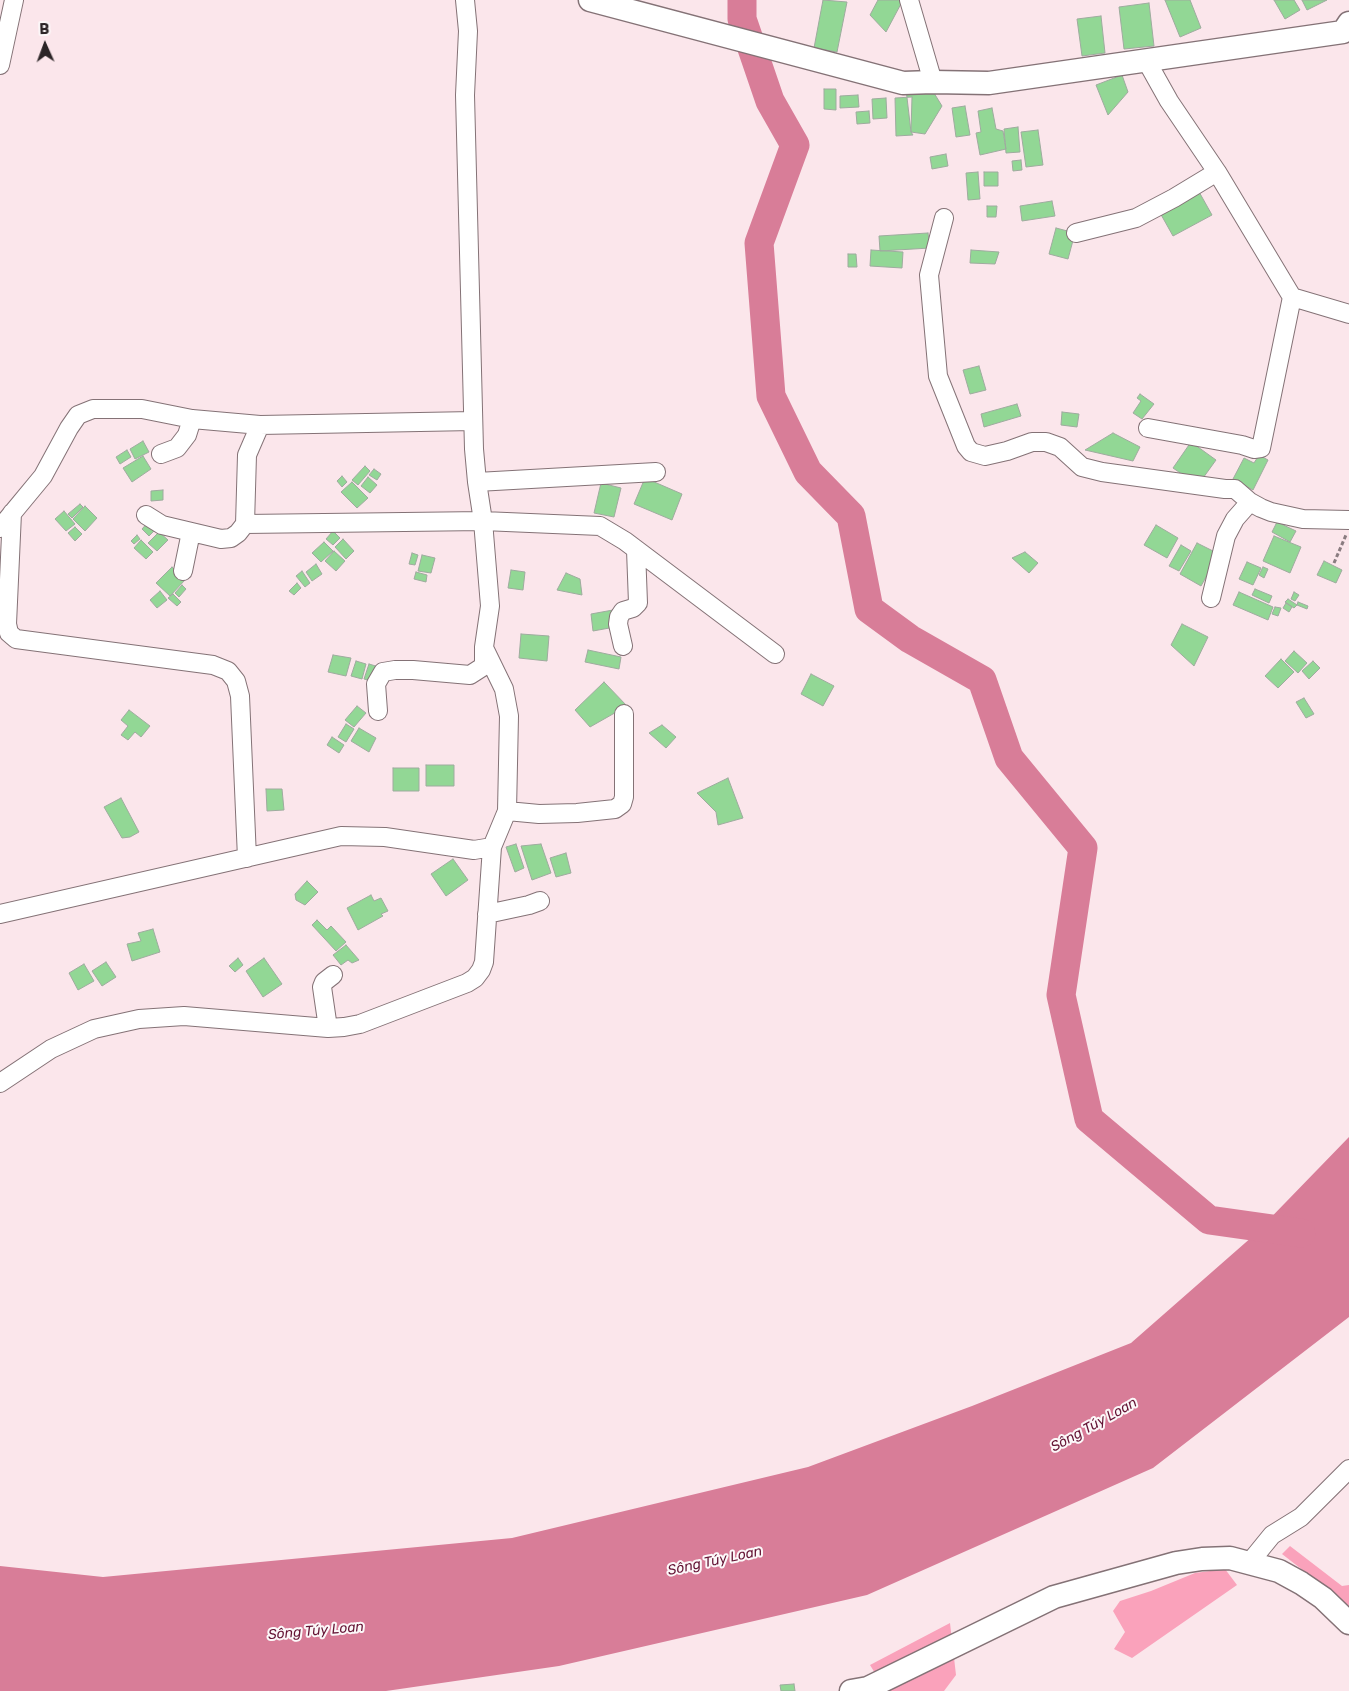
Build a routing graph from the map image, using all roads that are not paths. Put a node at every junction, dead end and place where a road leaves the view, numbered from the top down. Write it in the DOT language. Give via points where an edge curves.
graph roads {
  1 [pos="14,0"];
  2 [pos="466,0"];
  3 [pos="590,0"];
  4 [pos="909,0"];
  5 [pos="1347,29"];
  6 [pos="1146,60"];
  7 [pos="0,64"];
  8 [pos="933,82"];
  9 [pos="1217,172"];
  10 [pos="944,218"];
  11 [pos="1076,233"];
  12 [pos="1292,297"];
  13 [pos="1349,314"];
  14 [pos="192,419"];
  15 [pos="473,421"];
  16 [pos="260,425"];
  17 [pos="1148,428"];
  18 [pos="161,454"];
  19 [pos="656,472"];
  20 [pos="477,482"];
  21 [pos="1250,502"];
  22 [pos="12,513"];
  23 [pos="146,515"];
  24 [pos="1349,520"];
  25 [pos="483,521"];
  26 [pos="245,524"];
  27 [pos="0,528"];
  28 [pos="191,532"];
  29 [pos="636,550"];
  30 [pos="183,571"];
  31 [pos="1211,598"];
  32 [pos="623,646"];
  33 [pos="484,648"];
  34 [pos="775,654"];
  35 [pos="378,711"];
  36 [pos="624,714"];
  37 [pos="507,811"];
  38 [pos="492,847"];
  39 [pos="247,858"];
  40 [pos="540,901"];
  41 [pos="0,914"];
  42 [pos="487,914"];
  43 [pos="333,975"];
  44 [pos="328,1028"];
  45 [pos="0,1083"];
  46 [pos="1349,1469"];
  47 [pos="1250,1562"];
  48 [pos="1349,1623"];
  49 [pos="862,1690"];
  1 -- 7 [label="street"];
  2 -- 15 [label="street" via="465,95"];
  3 -- 8 [label="street" via="903,83"];
  4 -- 8 [label="street"];
  5 -- 6 [label="street" via="1242,48"];
  6 -- 8 [label="street" via="989,83"];
  6 -- 9 [label="street" via="1169,101"];
  9 -- 11 [label="street" via="1136,218"];
  9 -- 12 [label="street"];
  10 -- 21 [label="street" via="929,275 938,376 971,452 985,456 1032,442 1046,442 1060,447 1082,467 1235,489"];
  12 -- 13 [label="street"];
  12 -- 17 [label="street" via="1261,448"];
  14 -- 16 [label="street"];
  14 -- 18 [label="street" via="187,435 177,448"];
  14 -- 22 [label="street" via="142,409 93,409 78,414 43,476"];
  15 -- 16 [label="street"];
  15 -- 20 [label="street"];
  16 -- 26 [label="street" via="247,456"];
  19 -- 20 [label="street"];
  20 -- 25 [label="street"];
  21 -- 24 [label="street" via="1272,512 1303,519"];
  21 -- 31 [label="street" via="1226,536"];
  22 -- 27 [label="street"];
  22 -- 39 [label="street" via="7,624 9,633 16,639 213,666 228,671 236,681 240,696"];
  23 -- 28 [label="street" via="162,525"];
  25 -- 26 [label="street"];
  25 -- 29 [label="street" via="600,526"];
  25 -- 33 [label="street" via="490,606"];
  26 -- 28 [label="street" via="231,538 220,539"];
  28 -- 30 [label="street"];
  29 -- 32 [label="street" via="638,603 618,617"];
  29 -- 34 [label="street"];
  33 -- 35 [label="street" via="484,666 470,675 413,670 383,672 376,684"];
  33 -- 37 [label="street" via="507,701"];
  36 -- 37 [label="street" via="622,804 615,809 577,813"];
  37 -- 38 [label="street"];
  38 -- 39 [label="street" via="474,850 385,837 341,836"];
  38 -- 42 [label="street"];
  39 -- 41 [label="street"];
  40 -- 42 [label="street"];
  42 -- 44 [label="street" via="484,962 475,978 360,1024"];
  43 -- 44 [label="street" via="322,988"];
  44 -- 45 [label="street" via="184,1016 139,1019 94,1030 51,1049"];
  46 -- 47 [label="street" via="1301,1517 1272,1535"];
  47 -- 48 [label="street" via="1301,1582"];
  47 -- 49 [label="street" via="1230,1558 1176,1563 1054,1597"];
}
